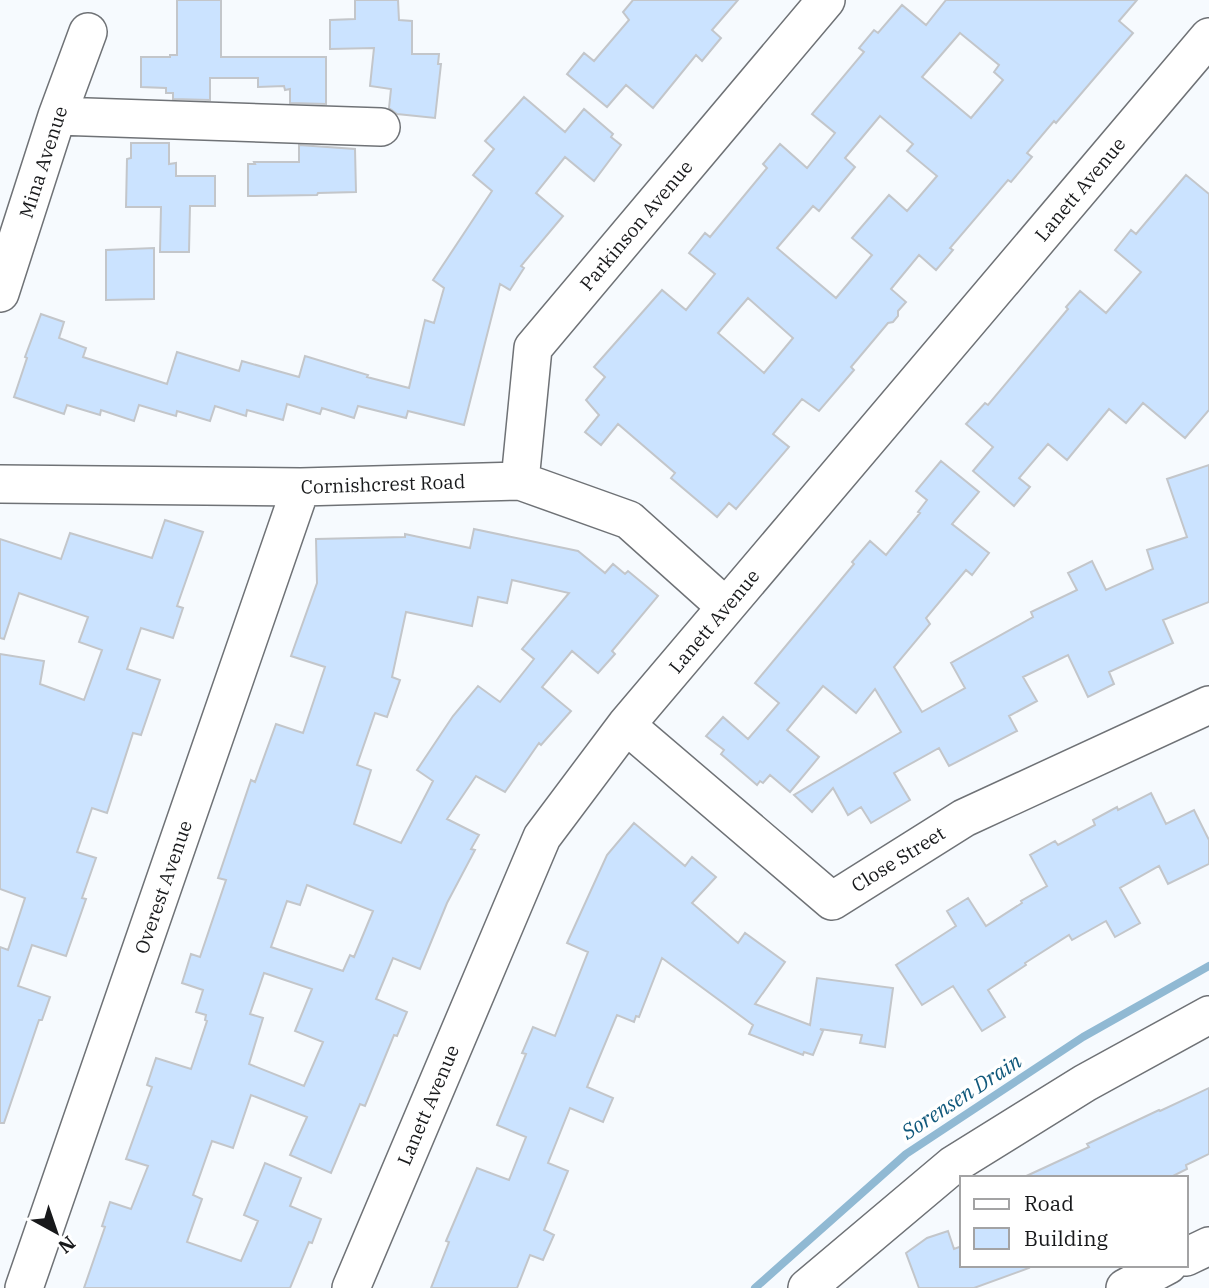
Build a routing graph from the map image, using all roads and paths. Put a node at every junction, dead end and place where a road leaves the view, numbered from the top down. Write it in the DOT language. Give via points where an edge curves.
graph roads {
  1 [pos="826,0"];
  2 [pos="88,32"];
  3 [pos="1209,37"];
  4 [pos="57,116"];
  5 [pos="381,127"];
  6 [pos="0,293"];
  7 [pos="520,481"];
  8 [pos="0,484"];
  9 [pos="301,487"];
  10 [pos="726,607"];
  11 [pos="1209,705"];
  12 [pos="626,725"];
  13 [pos="1209,1015"];
  14 [pos="1209,1246"];
  15 [pos="1188,1259"];
  16 [pos="1170,1270"];
  17 [pos="24,1288"];
  18 [pos="351,1288"];
  19 [pos="807,1288"];
  20 [pos="1125,1288"];
  1 -- 7 [label="street, Parkinson Avenue" via="533,348"];
  2 -- 4 [label="street, Mina Avenue"];
  3 -- 10 [label="street, Lanett Avenue"];
  4 -- 5 [label="street"];
  4 -- 6 [label="street, Mina Avenue"];
  7 -- 9 [label="street, Cornishcrest Road"];
  7 -- 10 [label="street, Cornishcrest Road" via="629,520"];
  8 -- 9 [label="street, Cornishcrest Road"];
  9 -- 17 [label="street, Overest Avenue"];
  10 -- 12 [label="street, Lanett Avenue"];
  11 -- 12 [label="street, Close Street" via="964,818 831,901"];
  12 -- 18 [label="street, Lanett Avenue" via="542,838"];
  13 -- 19 [label="street" via="1085,1083 953,1164"];
  14 -- 15 [label="street"];
  16 -- 20 [label="street"];
}
